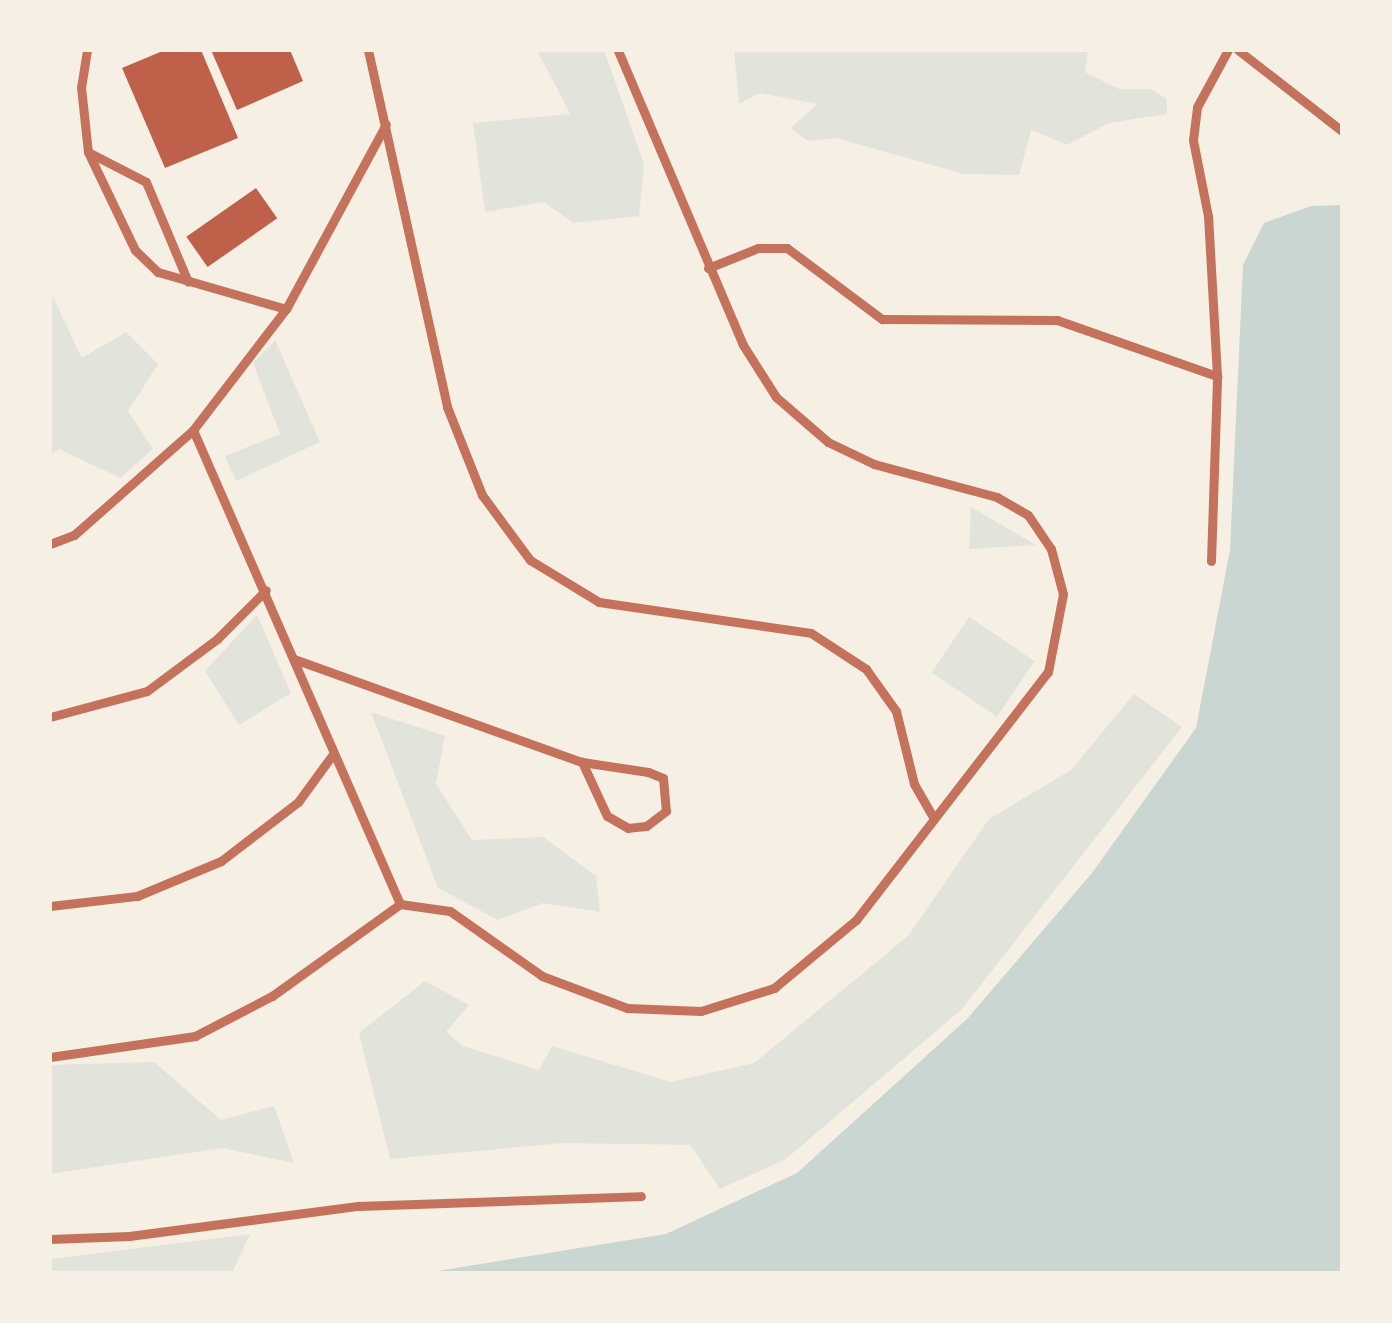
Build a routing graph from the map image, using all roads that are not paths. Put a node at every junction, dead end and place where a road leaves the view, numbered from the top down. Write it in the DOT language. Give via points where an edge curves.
graph roads {
  1 [pos="87,50"];
  2 [pos="368,50"];
  3 [pos="618,50"];
  4 [pos="1228,50"];
  5 [pos="1238,50"];
  6 [pos="386,124"];
  7 [pos="1342,130"];
  8 [pos="88,152"];
  9 [pos="708,268"];
  10 [pos="188,282"];
  11 [pos="286,309"];
  12 [pos="1217,376"];
  13 [pos="193,430"];
  14 [pos="50,544"];
  15 [pos="1211,561"];
  16 [pos="266,590"];
  17 [pos="294,659"];
  18 [pos="50,717"];
  19 [pos="333,754"];
  20 [pos="582,762"];
  21 [pos="933,818"];
  22 [pos="400,904"];
  23 [pos="50,906"];
  24 [pos="50,1057"];
  25 [pos="641,1196"];
  26 [pos="50,1239"];
  1 -- 8 [label="street" via="81,87"];
  2 -- 6 [label="street"];
  3 -- 9 [label="street"];
  4 -- 12 [label="street" via="1197,107 1193,140 1208,216"];
  5 -- 7 [label="street"];
  6 -- 11 [label="street"];
  6 -- 21 [label="street" via="447,408 482,494 530,560 598,602 811,633 866,669 896,710 914,784"];
  8 -- 10 [label="street" via="134,250 158,272"];
  8 -- 10 [label="street" via="146,182"];
  9 -- 12 [label="street" via="758,248 787,248 882,319 1057,320"];
  9 -- 21 [label="street" via="742,344 776,397 828,442 874,464 997,497 1028,516 1050,549 1063,594 1048,672"];
  10 -- 11 [label="street"];
  11 -- 13 [label="street"];
  12 -- 15 [label="street"];
  13 -- 14 [label="street" via="88,524"];
  13 -- 16 [label="street"];
  16 -- 17 [label="street"];
  16 -- 18 [label="street" via="217,639 147,691"];
  17 -- 19 [label="street"];
  17 -- 20 [label="street"];
  19 -- 22 [label="street"];
  19 -- 23 [label="street" via="298,802 221,860 137,896"];
  20 -- 20 [label="street" via="607,816 628,828 646,826 666,811 663,778"];
  21 -- 22 [label="street" via="856,920 774,988 701,1011 627,1008 542,976 450,911"];
  22 -- 24 [label="street" via="272,996 195,1036"];
  25 -- 26 [label="street" via="358,1206 129,1236"];
}
